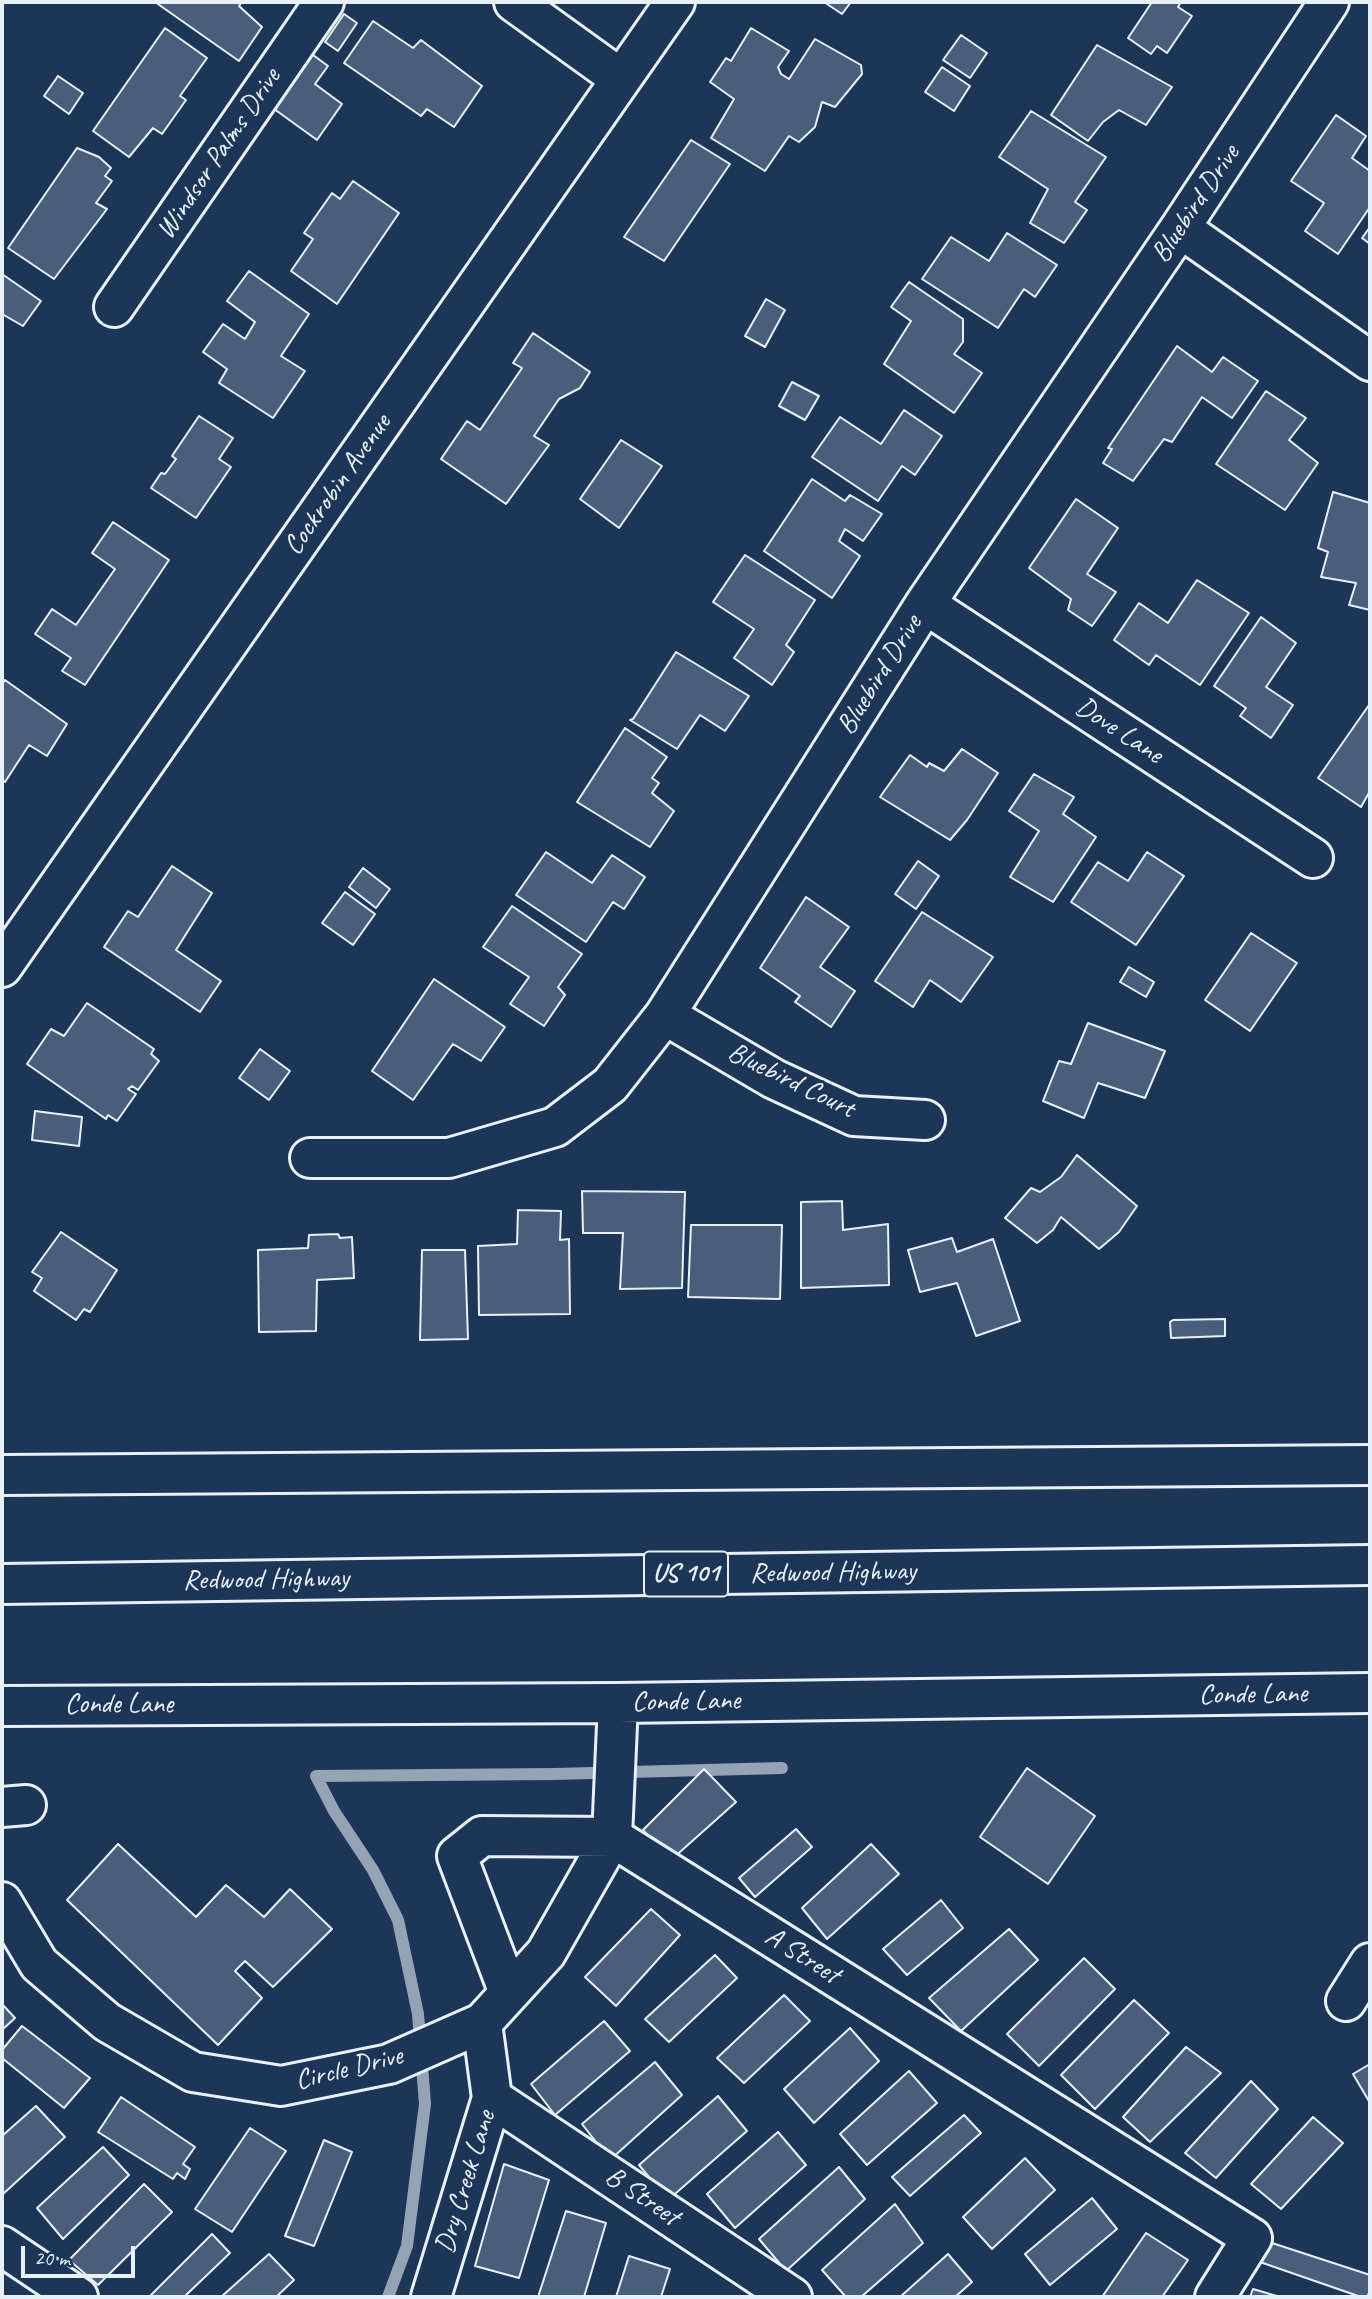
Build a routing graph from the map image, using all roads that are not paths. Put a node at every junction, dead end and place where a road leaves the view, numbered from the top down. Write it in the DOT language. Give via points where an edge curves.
graph roads {
  1 [pos="324,2"];
  2 [pos="514,2"];
  3 [pos="675,2"];
  4 [pos="1329,2"];
  5 [pos="621,79"];
  6 [pos="1181,228"];
  7 [pos="114,307"];
  8 [pos="1370,361"];
  9 [pos="925,604"];
  10 [pos="1313,858"];
  11 [pos="2,967"];
  12 [pos="665,1015"];
  13 [pos="925,1120"];
  14 [pos="310,1158"];
  15 [pos="1370,1465"];
  16 [pos="2,1475"];
  17 [pos="1370,1565"];
  18 [pos="2,1584"];
  19 [pos="1370,1693"];
  20 [pos="618,1703"];
  21 [pos="2,1706"];
  22 [pos="612,1837"];
  23 [pos="2,1902"];
  24 [pos="1370,1963"];
  25 [pos="509,1993"];
  26 [pos="1346,2001"];
  27 [pos="482,2023"];
  28 [pos="492,2098"];
  29 [pos="2,2246"];
  30 [pos="78,2297"];
  31 [pos="431,2297"];
  32 [pos="792,2297"];
  33 [pos="1215,2297"];
  1 -- 7 [label="main road, Windsor Palms Drive"];
  2 -- 5 [label="main road"];
  3 -- 5 [label="main road, Cockrobin Avenue"];
  4 -- 6 [label="main road, Bluebird Drive"];
  5 -- 11 [label="main road, Cockrobin Avenue"];
  6 -- 8 [label="main road"];
  6 -- 9 [label="main road, Bluebird Drive"];
  9 -- 10 [label="main road, Dove Lane"];
  9 -- 12 [label="main road, Bluebird Drive"];
  12 -- 13 [label="main road, Bluebird Court" via="774,1079 854,1115"];
  12 -- 14 [label="main road, Bluebird Drive" via="610,1085 555,1127 449,1158"];
  15 -- 16 [label="main road"];
  17 -- 18 [label="main road, Redwood Highway / US 101"];
  19 -- 20 [label="main road, Conde Lane"];
  20 -- 21 [label="main road, Conde Lane"];
  20 -- 22 [label="main road, Circle Drive"];
  22 -- 25 [label="main road, Circle Drive" via="546,1953"];
  22 -- 25 [label="main road" via="482,1836 457,1856"];
  22 -- 33 [label="main road, A Street" via="1252,2238"];
  23 -- 27 [label="main road, Circle Drive" via="39,1964 107,2022 193,2072 281,2086 389,2064"];
  24 -- 26 [label="main road"];
  25 -- 27 [label="main road, Circle Drive"];
  27 -- 28 [label="main road, Dry Creek Lane"];
  28 -- 31 [label="main road, Dry Creek Lane"];
  28 -- 32 [label="main road, B Street"];
  29 -- 30 [label="main road"];
}
